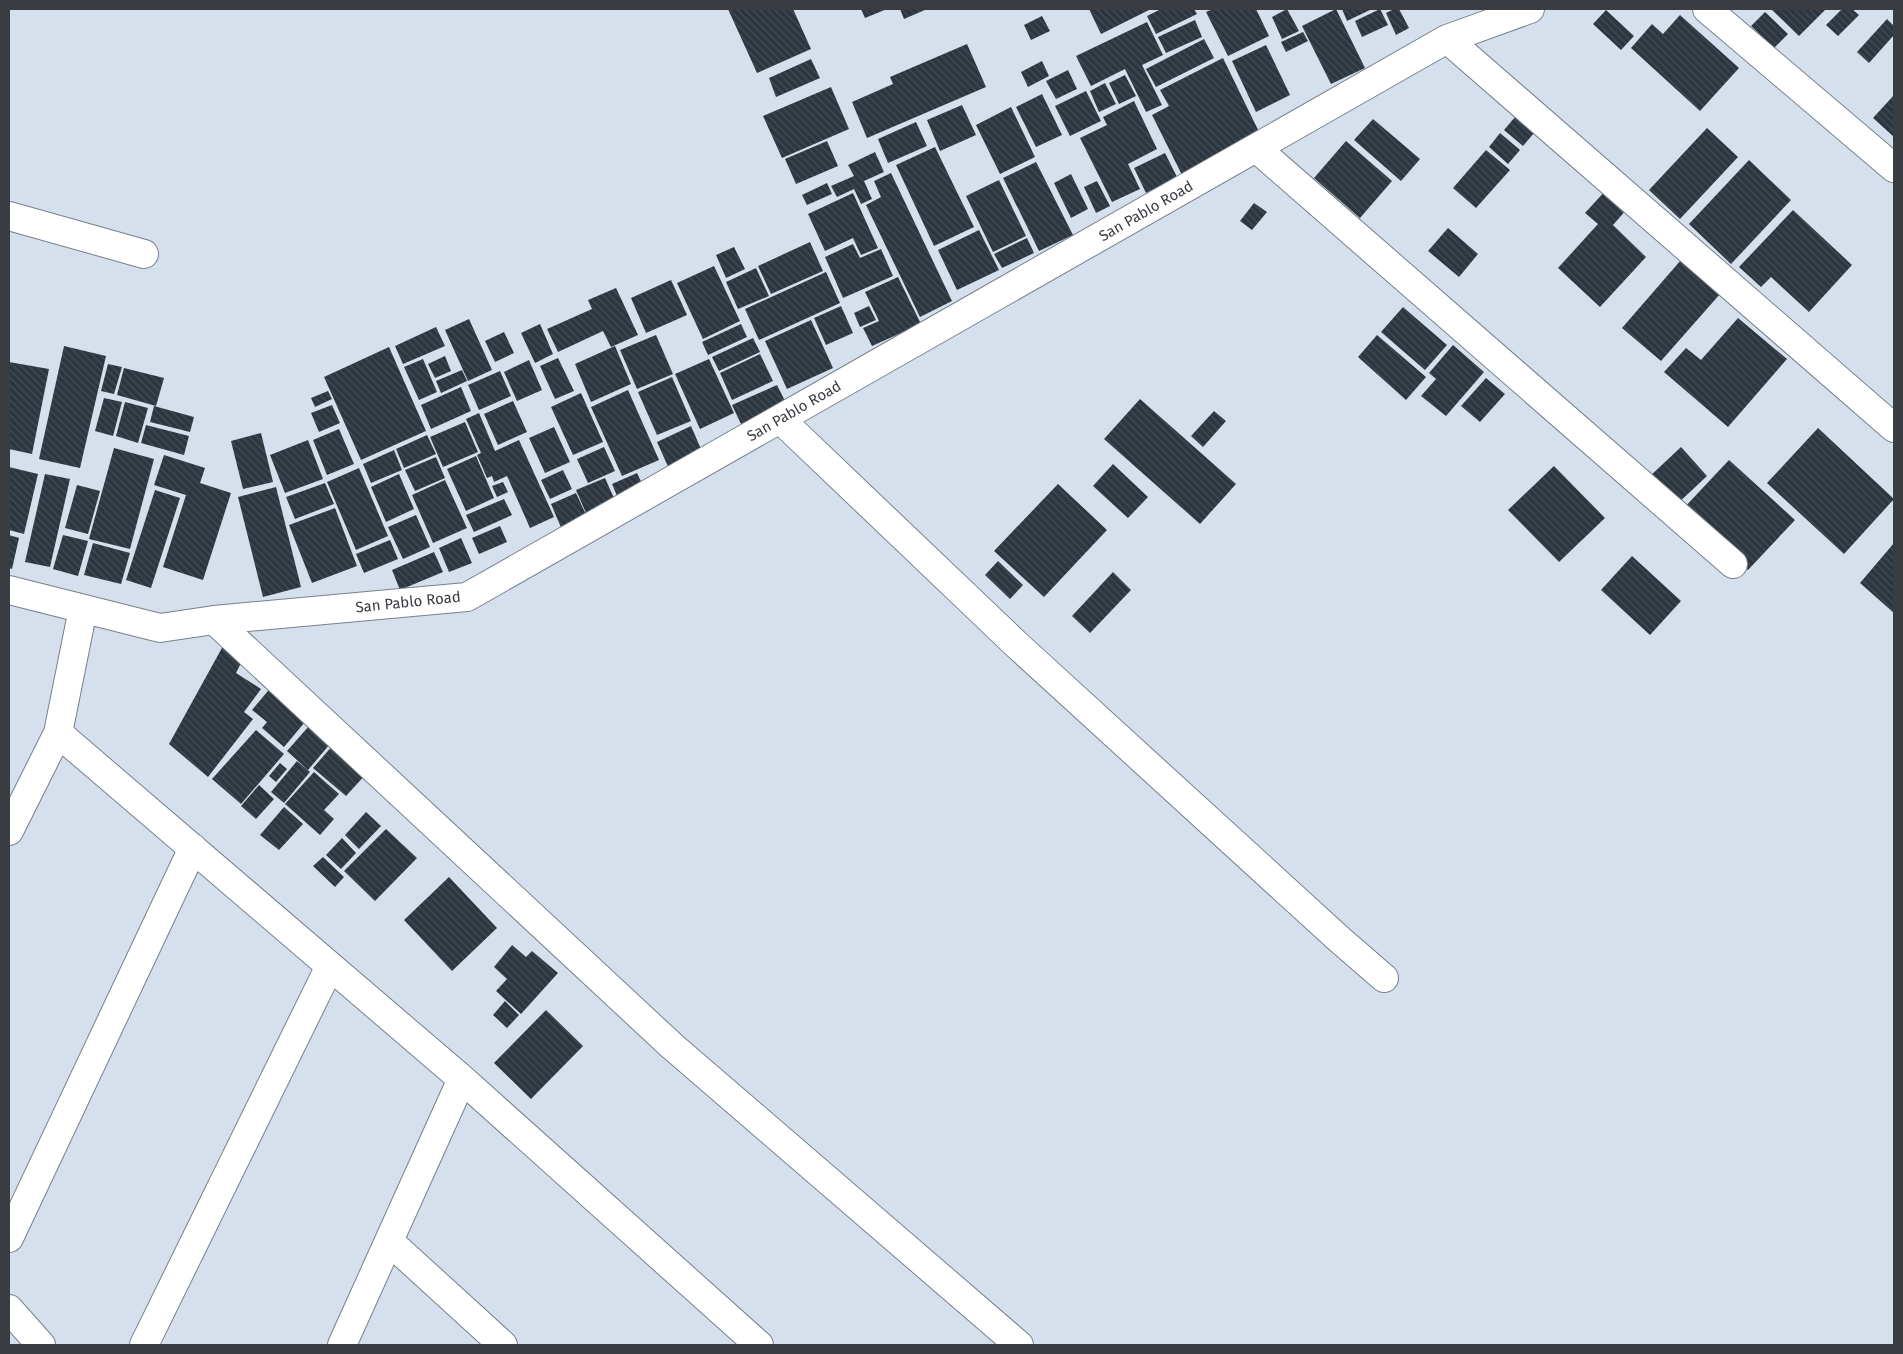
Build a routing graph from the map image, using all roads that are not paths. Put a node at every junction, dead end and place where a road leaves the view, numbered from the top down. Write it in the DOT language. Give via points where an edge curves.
graph roads {
  1 [pos="1530,9"];
  2 [pos="1707,9"];
  3 [pos="1447,39"];
  4 [pos="1256,148"];
  5 [pos="1894,168"];
  6 [pos="9,216"];
  7 [pos="144,254"];
  8 [pos="780,419"];
  9 [pos="1894,428"];
  10 [pos="1733,564"];
  11 [pos="9,590"];
  12 [pos="83,609"];
  13 [pos="214,620"];
  14 [pos="58,733"];
  15 [pos="9,830"];
  16 [pos="193,848"];
  17 [pos="330,966"];
  18 [pos="1384,978"];
  19 [pos="462,1079"];
  20 [pos="9,1238"];
  21 [pos="388,1241"];
  22 [pos="9,1309"];
  23 [pos="755,1344"];
  24 [pos="41,1345"];
  25 [pos="144,1345"];
  26 [pos="342,1345"];
  27 [pos="503,1345"];
  28 [pos="1018,1345"];
  1 -- 3 [label="street, San Pablo Road"];
  2 -- 5 [label="street"];
  3 -- 4 [label="street, San Pablo Road"];
  3 -- 9 [label="street"];
  4 -- 8 [label="street, San Pablo Road"];
  4 -- 10 [label="street"];
  6 -- 7 [label="street"];
  8 -- 13 [label="street, San Pablo Road" via="467,597"];
  8 -- 18 [label="street" via="1024,652"];
  11 -- 12 [label="street, San Pablo Road"];
  12 -- 13 [label="street, San Pablo Road" via="160,628"];
  12 -- 14 [label="street"];
  13 -- 28 [label="street" via="672,1046"];
  14 -- 15 [label="street"];
  14 -- 16 [label="street"];
  16 -- 17 [label="street"];
  16 -- 20 [label="street"];
  17 -- 19 [label="street"];
  17 -- 25 [label="street"];
  19 -- 21 [label="street"];
  19 -- 23 [label="street"];
  21 -- 26 [label="street"];
  21 -- 27 [label="street"];
  22 -- 24 [label="street"];
}
